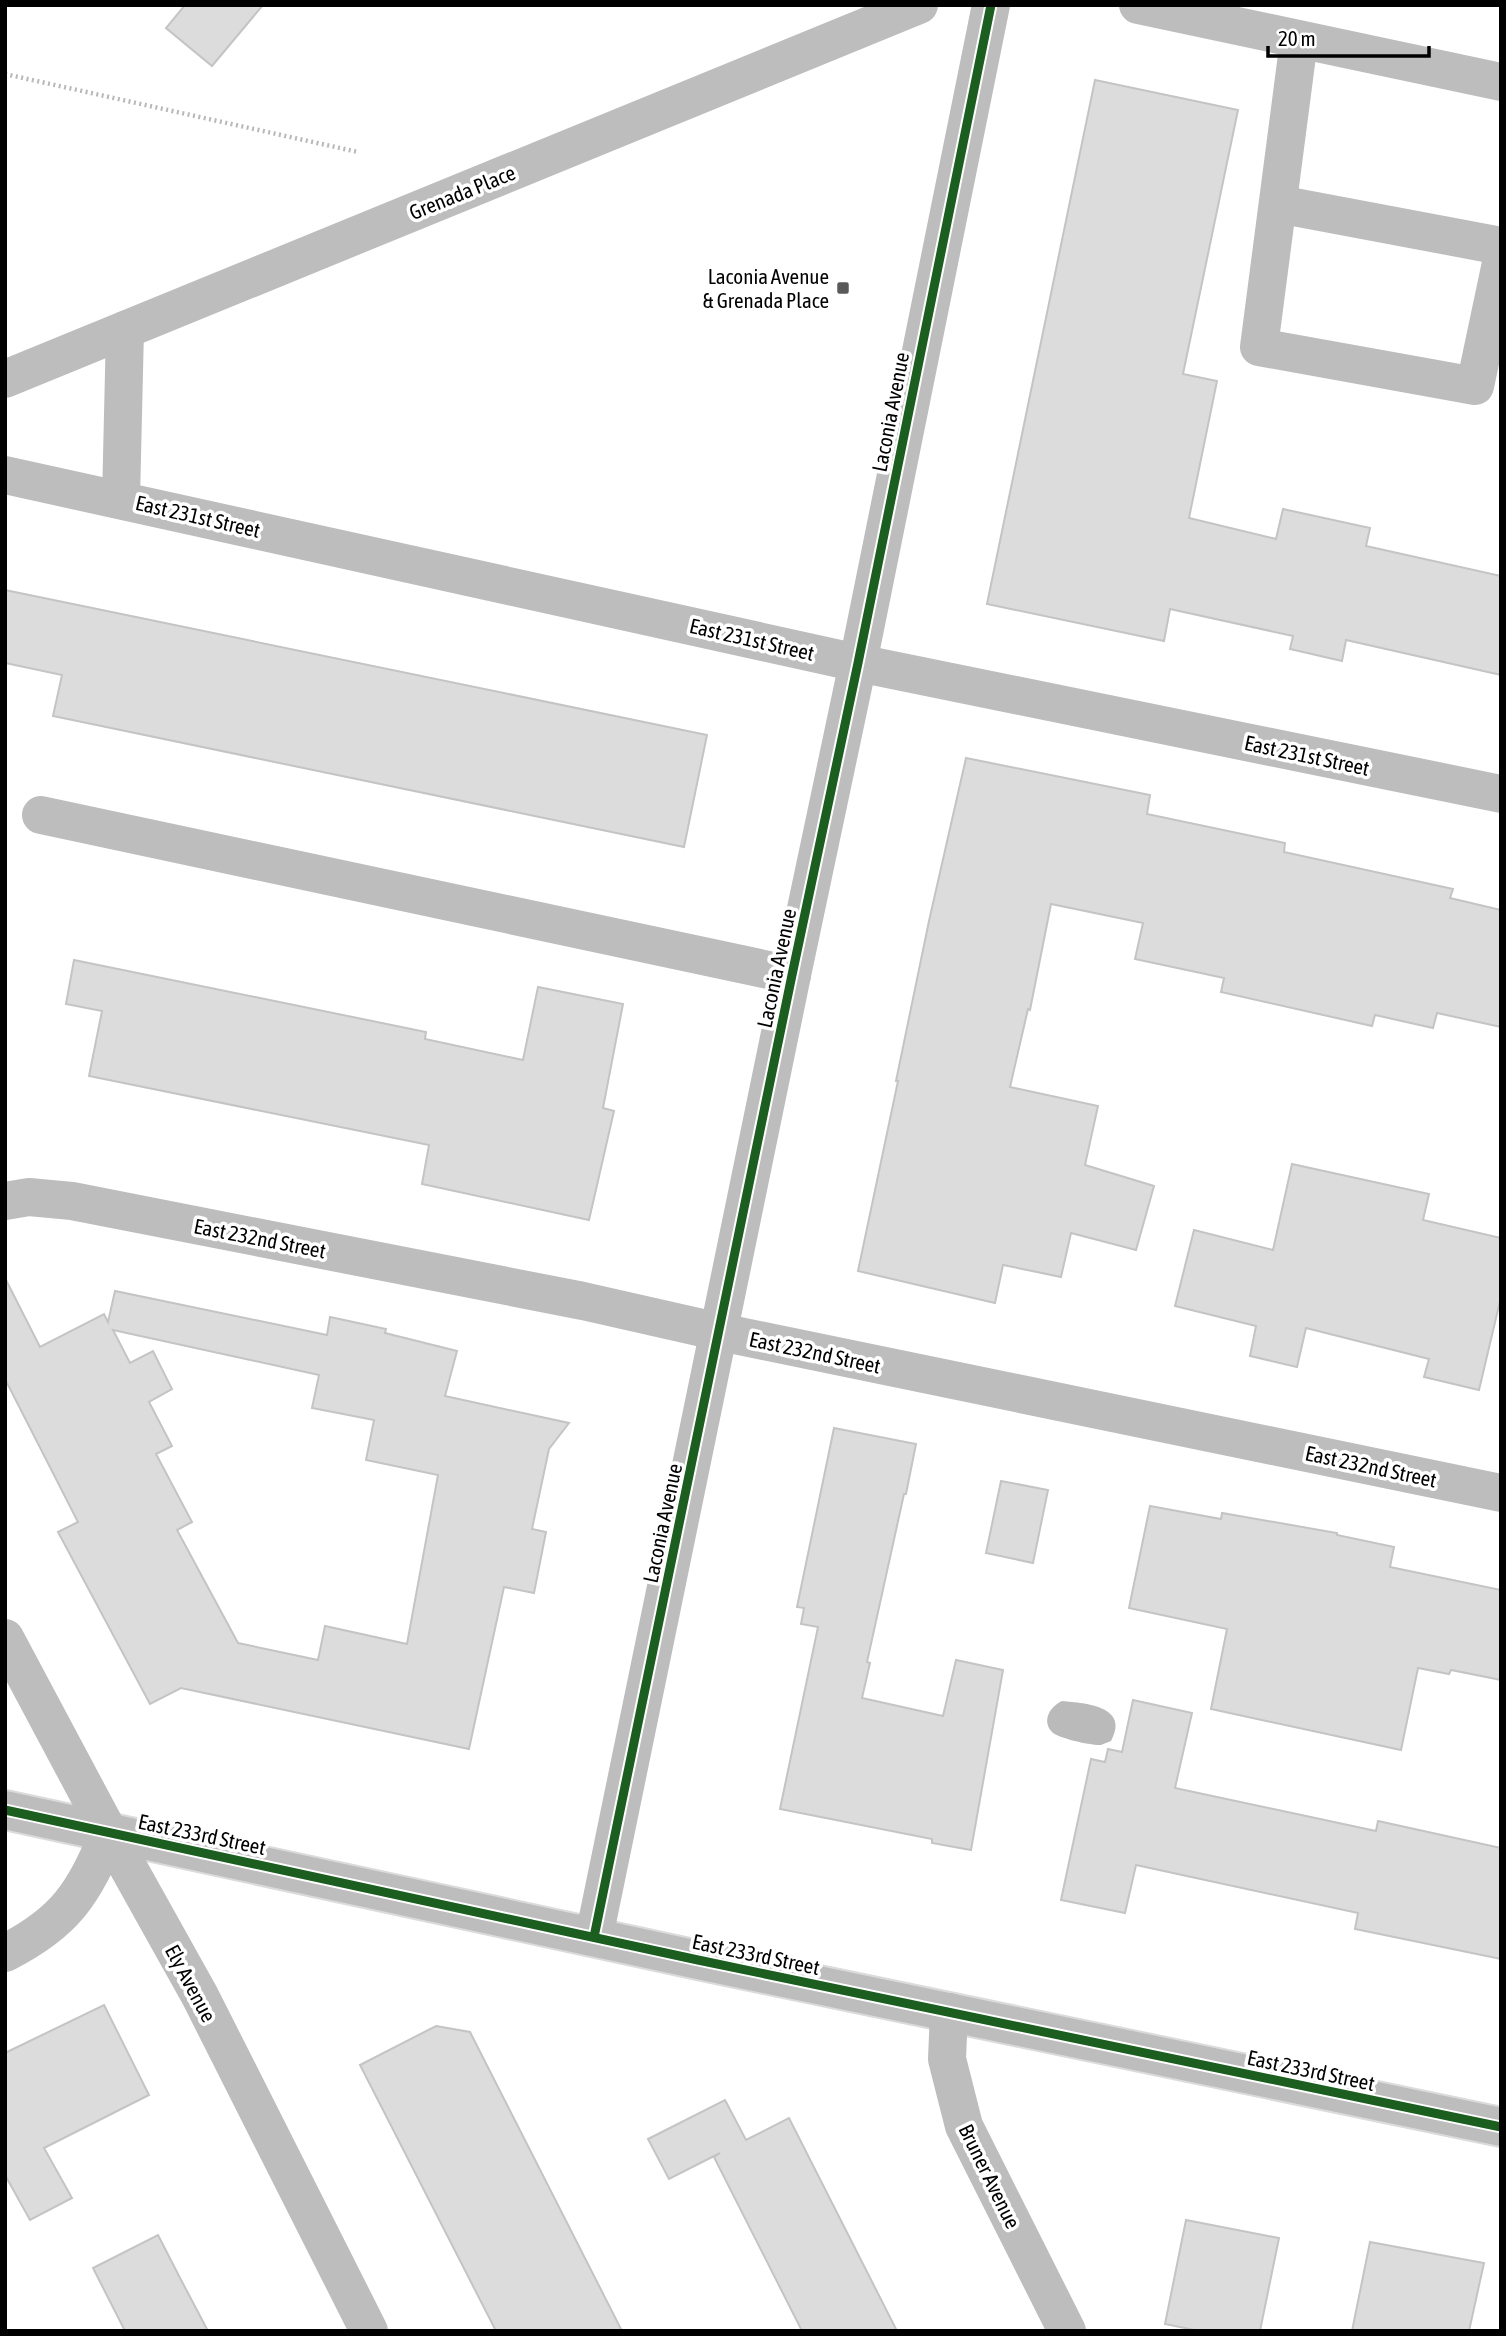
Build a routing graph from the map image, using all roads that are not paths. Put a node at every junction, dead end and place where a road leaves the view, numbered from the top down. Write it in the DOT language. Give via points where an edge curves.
graph roads {
  1 [pos="919,5"];
  2 [pos="991,5"];
  3 [pos="1138,5"];
  4 [pos="1299,40"];
  5 [pos="1501,82"];
  6 [pos="1278,204"];
  7 [pos="1501,246"];
  8 [pos="1501,262"];
  9 [pos="125,330"];
  10 [pos="5,379"];
  11 [pos="5,475"];
  12 [pos="121,499"];
  13 [pos="858,663"];
  14 [pos="1501,794"];
  15 [pos="41,815"];
  16 [pos="792,975"];
  17 [pos="5,1201"];
  18 [pos="720,1332"];
  19 [pos="1501,1493"];
  20 [pos="5,1638"];
  21 [pos="5,1810"];
  22 [pos="108,1833"];
  23 [pos="594,1937"];
  24 [pos="5,1953"];
  25 [pos="948,2012"];
  26 [pos="1501,2127"];
  27 [pos="369,2331"];
  28 [pos="1067,2331"];
  1 -- 9 [label="street, Grenada Place"];
  2 -- 13 [label="street, Laconia Avenue"];
  3 -- 4 [label="street"];
  4 -- 5 [label="street"];
  4 -- 6 [label="street"];
  6 -- 7 [label="street"];
  6 -- 8 [label="street" via="1259,347 1475,386"];
  9 -- 10 [label="street, Grenada Place"];
  9 -- 12 [label="street"];
  11 -- 12 [label="street, East 231st Street"];
  12 -- 13 [label="street, East 231st Street"];
  13 -- 14 [label="street, East 231st Street"];
  13 -- 16 [label="street, Laconia Avenue"];
  15 -- 16 [label="street"];
  16 -- 18 [label="street, Laconia Avenue"];
  17 -- 18 [label="street, East 232nd Street" via="29,1197 72,1201"];
  18 -- 19 [label="street, East 232nd Street"];
  18 -- 23 [label="street, Laconia Avenue"];
  20 -- 22 [label="street, Ely Avenue"];
  21 -- 22 [label="street, East 233rd Street"];
  22 -- 23 [label="street, East 233rd Street"];
  22 -- 24 [label="street" via="77,1899 45,1928"];
  22 -- 27 [label="street, Ely Avenue" via="200,1996"];
  23 -- 25 [label="street, East 233rd Street"];
  25 -- 26 [label="street, East 233rd Street"];
  25 -- 28 [label="street, Bruner Avenue" via="947,2059 964,2126"];
}
